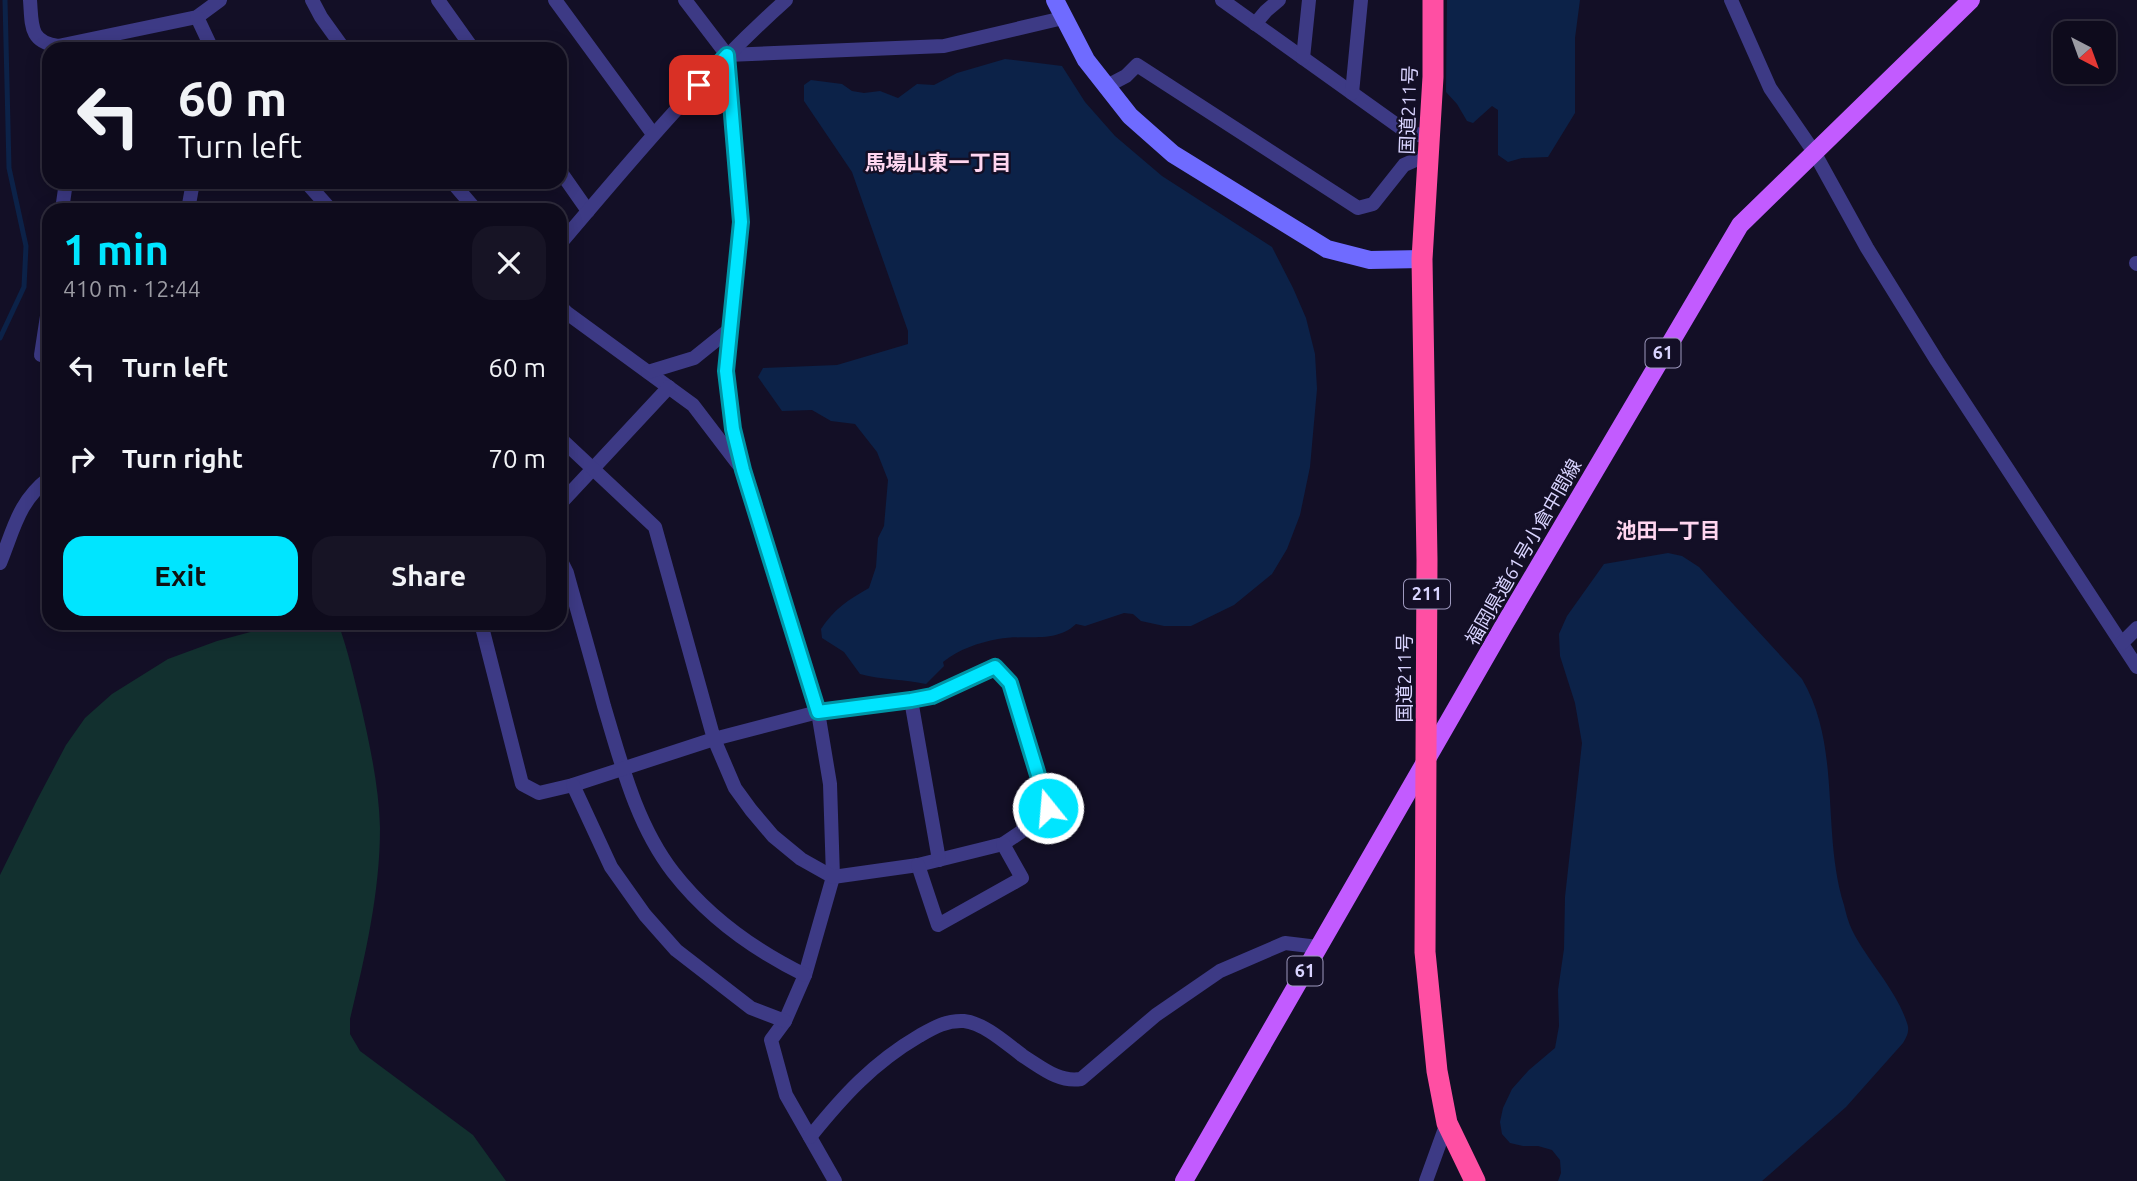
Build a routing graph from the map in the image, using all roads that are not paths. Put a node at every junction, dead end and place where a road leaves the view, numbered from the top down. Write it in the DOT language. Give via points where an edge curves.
graph roads {
  1 [pos="30,0"];
  2 [pos="220,0"];
  3 [pos="312,0"];
  4 [pos="438,0"];
  5 [pos="555,0"];
  6 [pos="685,0"];
  7 [pos="786,0"];
  8 [pos="1055,0"];
  9 [pos="1222,0"];
  10 [pos="1279,0"];
  11 [pos="1309,0"];
  12 [pos="1361,0"];
  13 [pos="1433,0"];
  14 [pos="1731,0"];
  15 [pos="1971,0"];
  16 [pos="197,17"];
  17 [pos="1063,18"];
  18 [pos="1255,24"];
  19 [pos="85,42"];
  20 [pos="209,42"];
  21 [pos="339,42"];
  22 [pos="468,42"];
  23 [pos="42,43"];
  24 [pos="727,55"];
  25 [pos="1303,58"];
  26 [pos="1107,86"];
  27 [pos="1352,93"];
  28 [pos="653,134"];
  29 [pos="1429,146"];
  30 [pos="1814,152"];
  31 [pos="567,181"];
  32 [pos="312,189"];
  33 [pos="458,189"];
  34 [pos="325,203"];
  35 [pos="470,203"];
  36 [pos="588,211"];
  37 [pos="567,236"];
  38 [pos="1423,259"];
  39 [pos="567,311"];
  40 [pos="730,329"];
  41 [pos="648,372"];
  42 [pos="669,387"];
  43 [pos="567,445"];
  44 [pos="592,468"];
  45 [pos="743,470"];
  46 [pos="42,483"];
  47 [pos="567,496"];
  48 [pos="0,562"];
  49 [pos="567,573"];
  50 [pos="2137,628"];
  51 [pos="483,630"];
  52 [pos="2122,643"];
  53 [pos="2137,667"];
  54 [pos="911,700"];
  55 [pos="818,712"];
  56 [pos="714,739"];
  57 [pos="1426,761"];
  58 [pos="623,769"];
  59 [pos="573,785"];
  60 [pos="1003,844"];
  61 [pos="939,860"];
  62 [pos="918,865"];
  63 [pos="833,877"];
  64 [pos="1318,947"];
  65 [pos="805,975"];
  66 [pos="785,1021"];
  67 [pos="1447,1123"];
  68 [pos="810,1137"];
  69 [pos="835,1181"];
  70 [pos="1184,1181"];
  71 [pos="1426,1181"];
  72 [pos="1475,1181"];
  1 -- 23 [label="street" via="33,33"];
  2 -- 16 [label="street"];
  3 -- 21 [label="street"];
  4 -- 22 [label="street"];
  5 -- 28 [label="street"];
  6 -- 24 [label="street"];
  7 -- 24 [label="street"];
  8 -- 17 [label="street"];
  9 -- 18 [label="street"];
  10 -- 18 [label="street"];
  11 -- 25 [label="street"];
  12 -- 27 [label="street"];
  13 -- 29 [label="highway, 国道211号 / 211"];
  14 -- 30 [label="street" via="1770,88"];
  15 -- 30 [label="main road, 福岡県道61号小倉中間線 / 61"];
  16 -- 19 [label="street"];
  16 -- 20 [label="street"];
  17 -- 24 [label="street" via="944,46"];
  17 -- 26 [label="street" via="1086,60"];
  18 -- 25 [label="street"];
  24 -- 28 [label="street"];
  24 -- 40 [label="street" via="741,222"];
  25 -- 27 [label="street"];
  26 -- 29 [label="street" via="1137,65 1358,208 1373,204 1404,164"];
  26 -- 38 [label="street" via="1130,116 1173,154 1327,249 1370,260"];
  27 -- 29 [label="street"];
  28 -- 36 [label="street"];
  29 -- 38 [label="highway, 国道211号 / 211"];
  30 -- 52 [label="street" via="1937,361"];
  30 -- 57 [label="main road, 福岡県道61号小倉中間線 / 61" via="1740,225"];
  31 -- 36 [label="street"];
  32 -- 34 [label="street"];
  33 -- 35 [label="street"];
  36 -- 37 [label="street"];
  38 -- 57 [label="highway, 国道211号 / 211"];
  39 -- 41 [label="street"];
  40 -- 41 [label="street" via="694,358"];
  40 -- 45 [label="street" via="726,371"];
  41 -- 42 [label="street"];
  42 -- 44 [label="street"];
  42 -- 45 [label="street" via="692,405"];
  43 -- 44 [label="street"];
  44 -- 47 [label="street"];
  44 -- 56 [label="street" via="655,527"];
  45 -- 55 [label="street"];
  46 -- 48 [label="street" via="19,511"];
  49 -- 58 [label="street"];
  50 -- 52 [label="street"];
  51 -- 59 [label="street" via="522,784 539,793"];
  52 -- 53 [label="street"];
  54 -- 55 [label="street"];
  54 -- 60 [label="street" via="932,696 995,667 1010,683 1048,808 1040,819"];
  54 -- 61 [label="street"];
  55 -- 56 [label="street"];
  55 -- 63 [label="street" via="830,784"];
  56 -- 58 [label="street"];
  56 -- 63 [label="street" via="735,788 773,836"];
  57 -- 64 [label="main road, 福岡県道61号小倉中間線 / 61"];
  57 -- 67 [label="highway, 国道211号 / 211" via="1425,952"];
  58 -- 59 [label="street"];
  58 -- 65 [label="street" via="654,841 691,893 743,939"];
  59 -- 66 [label="street" via="611,867 660,933 751,1008"];
  60 -- 61 [label="street"];
  60 -- 62 [label="street" via="1023,878 938,925"];
  61 -- 62 [label="street"];
  62 -- 63 [label="street"];
  63 -- 65 [label="street"];
  64 -- 68 [label="street" via="1285,943 1220,971 1156,1015 1081,1079 1070,1081 1048,1073 965,1021 941,1023 889,1054 839,1101"];
  64 -- 70 [label="main road, 福岡県道61号小倉中間線 / 61"];
  65 -- 66 [label="street"];
  66 -- 68 [label="street" via="771,1040 786,1095"];
  67 -- 71 [label="street"];
  67 -- 72 [label="highway, 国道211号 / 211"];
  68 -- 69 [label="street"];
}
